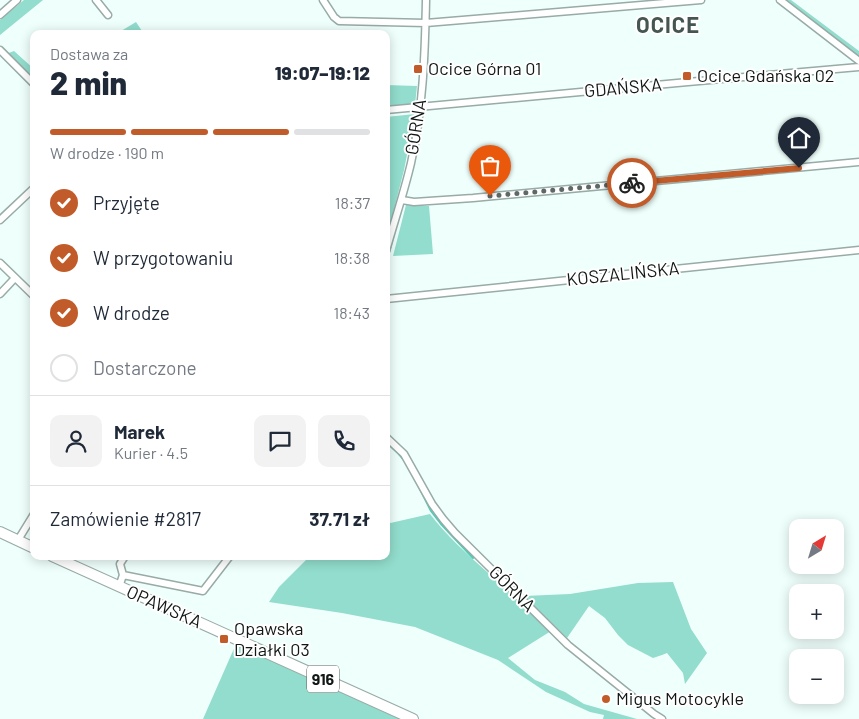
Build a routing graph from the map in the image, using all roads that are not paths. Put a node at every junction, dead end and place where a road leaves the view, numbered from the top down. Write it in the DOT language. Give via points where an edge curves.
graph roads {
  1 [pos="18,0"];
  2 [pos="96,0"];
  3 [pos="323,0"];
  4 [pos="426,0"];
  5 [pos="701,0"];
  6 [pos="780,0"];
  7 [pos="679,1"];
  8 [pos="622,3"];
  9 [pos="0,15"];
  10 [pos="108,15"];
  11 [pos="426,23"];
  12 [pos="1,52"];
  13 [pos="859,61"];
  14 [pos="859,67"];
  15 [pos="30,80"];
  16 [pos="421,107"];
  17 [pos="390,110"];
  18 [pos="859,162"];
  19 [pos="30,192"];
  20 [pos="402,200"];
  21 [pos="0,220"];
  22 [pos="390,238"];
  23 [pos="859,250"];
  24 [pos="0,263"];
  25 [pos="16,278"];
  26 [pos="30,292"];
  27 [pos="0,294"];
  28 [pos="390,299"];
  29 [pos="390,441"];
  30 [pos="30,520"];
  31 [pos="0,532"];
  32 [pos="18,540"];
  33 [pos="30,546"];
  34 [pos="61,560"];
  35 [pos="122,560"];
  36 [pos="227,560"];
  37 [pos="123,574"];
  38 [pos="119,586"];
  39 [pos="413,719"];
  40 [pos="662,719"];
  1 -- 9 [label="street"];
  2 -- 10 [label="street"];
  3 -- 11 [label="street" via="340,21"];
  4 -- 11 [label="street, GÓRNA"];
  5 -- 7 [label="street"];
  6 -- 13 [label="street"];
  7 -- 8 [label="street"];
  8 -- 11 [label="street"];
  11 -- 16 [label="street, GÓRNA"];
  12 -- 15 [label="street"];
  14 -- 16 [label="street, GDAŃSKA"];
  16 -- 17 [label="street, GDAŃSKA"];
  16 -- 20 [label="street, GÓRNA"];
  18 -- 20 [label="street" via="473,198"];
  19 -- 21 [label="street"];
  20 -- 22 [label="street, GÓRNA"];
  23 -- 28 [label="street, KOSZALIŃSKA"];
  24 -- 25 [label="street"];
  25 -- 26 [label="street"];
  25 -- 27 [label="street"];
  29 -- 40 [label="street, GÓRNA" via="404,454 432,504 456,533 568,645"];
  30 -- 32 [label="street"];
  31 -- 32 [label="main road"];
  32 -- 33 [label="main road"];
  34 -- 38 [label="main road, OPAWSKA / 916"];
  35 -- 37 [label="street"];
  36 -- 37 [label="street" via="203,591"];
  37 -- 38 [label="street"];
  38 -- 39 [label="main road, OPAWSKA / 916"];
}
